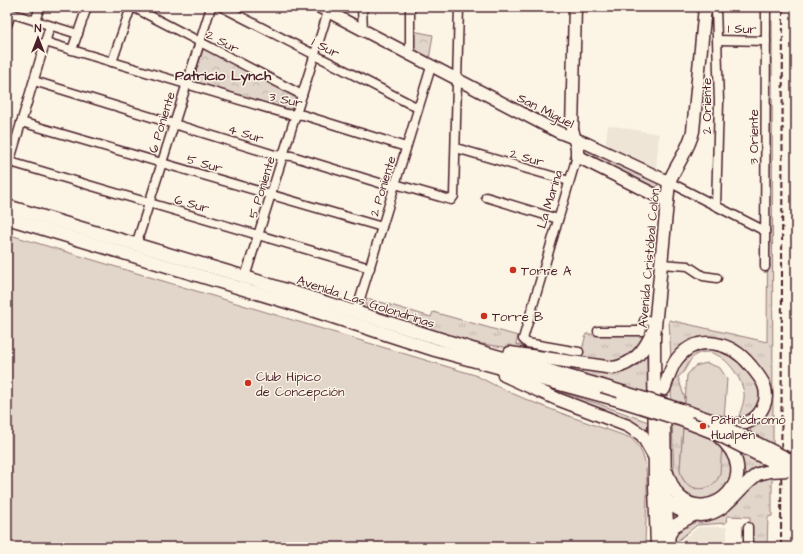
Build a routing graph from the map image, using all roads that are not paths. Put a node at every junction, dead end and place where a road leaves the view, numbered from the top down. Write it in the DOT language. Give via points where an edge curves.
graph roads {
  1 [pos="40,7"];
  2 [pos="87,7"];
  3 [pos="132,7"];
  4 [pos="211,7"];
  5 [pos="222,7"];
  6 [pos="362,7"];
  7 [pos="410,7"];
  8 [pos="459,7"];
  9 [pos="575,7"];
  10 [pos="705,7"];
  11 [pos="716,7"];
  12 [pos="766,7"];
  13 [pos="323,10"];
  14 [pos="9,13"];
  15 [pos="35,21"];
  16 [pos="7,25"];
  17 [pos="50,26"];
  18 [pos="363,30"];
  19 [pos="78,34"];
  20 [pos="718,40"];
  21 [pos="766,41"];
  22 [pos="45,42"];
  23 [pos="200,42"];
  24 [pos="72,50"];
  25 [pos="315,54"];
  26 [pos="410,56"];
  27 [pos="112,62"];
  28 [pos="431,66"];
  29 [pos="457,80"];
  30 [pos="34,81"];
  31 [pos="185,84"];
  32 [pos="302,95"];
  33 [pos="418,108"];
  34 [pos="296,114"];
  35 [pos="22,122"];
  36 [pos="173,124"];
  37 [pos="574,139"];
  38 [pos="406,147"];
  39 [pos="456,148"];
  40 [pos="283,156"];
  41 [pos="577,156"];
  42 [pos="161,163"];
  43 [pos="8,164"];
  44 [pos="570,181"];
  45 [pos="669,182"];
  46 [pos="395,184"];
  47 [pos="271,195"];
  48 [pos="486,197"];
  49 [pos="667,201"];
  50 [pos="148,202"];
  51 [pos="7,206"];
  52 [pos="716,206"];
  53 [pos="7,218"];
  54 [pos="558,219"];
  55 [pos="382,227"];
  56 [pos="765,231"];
  57 [pos="258,235"];
  58 [pos="136,245"];
  59 [pos="661,264"];
  60 [pos="765,267"];
  61 [pos="370,268"];
  62 [pos="245,277"];
  63 [pos="717,278"];
  64 [pos="231,285"];
  65 [pos="356,312"];
  66 [pos="655,323"];
  67 [pos="598,331"];
  68 [pos="472,349"];
  69 [pos="579,352"];
  70 [pos="483,364"];
  71 [pos="654,374"];
  72 [pos="664,389"];
  73 [pos="602,391"];
  74 [pos="716,428"];
  75 [pos="660,462"];
  76 [pos="794,469"];
  77 [pos="655,477"];
  78 [pos="665,497"];
  79 [pos="693,515"];
  80 [pos="748,527"];
  81 [pos="668,542"];
  82 [pos="658,547"];
  83 [pos="748,547"];
  1 -- 15 [label="street"];
  2 -- 19 [label="street"];
  3 -- 23 [label="street, 2 Sur"];
  3 -- 27 [label="street"];
  4 -- 23 [label="street, 6 Poniente"];
  5 -- 25 [label="street, 1 Sur"];
  6 -- 18 [label="street"];
  7 -- 26 [label="street"];
  8 -- 29 [label="street"];
  9 -- 37 [label="main road, La Marina" via="572,122"];
  10 -- 45 [label="main road, Avenida Cristóbal Colón" via="693,132"];
  11 -- 20 [label="street, 2 Oriente"];
  12 -- 21 [label="street, 3 Oriente"];
  13 -- 18 [label="street, San Miguel"];
  13 -- 25 [label="street, 5 Poniente"];
  14 -- 15 [label="street"];
  14 -- 16 [label="street"];
  15 -- 17 [label="street"];
  17 -- 19 [label="street"];
  17 -- 22 [label="street"];
  18 -- 26 [label="street, San Miguel"];
  19 -- 24 [label="street"];
  20 -- 21 [label="street, 1 Sur"];
  20 -- 52 [label="street, 2 Oriente"];
  21 -- 56 [label="street, 3 Oriente"];
  22 -- 24 [label="street, 3 Sur"];
  22 -- 30 [label="street"];
  23 -- 31 [label="street, 6 Poniente"];
  23 -- 32 [label="street, 2 Sur"];
  24 -- 27 [label="street, 3 Sur"];
  25 -- 32 [label="street, 5 Poniente"];
  25 -- 33 [label="street, 1 Sur"];
  26 -- 28 [label="street, San Miguel"];
  27 -- 31 [label="street, 3 Sur"];
  28 -- 29 [label="street, San Miguel"];
  28 -- 33 [label="street, 2 Poniente"];
  29 -- 37 [label="street, San Miguel"];
  29 -- 39 [label="street"];
  30 -- 35 [label="street"];
  30 -- 36 [label="street, 4 Sur"];
  31 -- 34 [label="street, 3 Sur" via="287,114"];
  31 -- 36 [label="street, 6 Poniente"];
  32 -- 34 [label="street, 5 Poniente"];
  33 -- 38 [label="street, 2 Poniente"];
  34 -- 38 [label="street, 3 Sur"];
  34 -- 40 [label="street, 5 Poniente"];
  35 -- 42 [label="street, 5 Sur"];
  35 -- 43 [label="street"];
  36 -- 40 [label="street, 4 Sur"];
  36 -- 42 [label="street, 6 Poniente"];
  37 -- 41 [label="main road, La Marina" via="578,150"];
  37 -- 45 [label="street, San Miguel"];
  38 -- 46 [label="street, 2 Poniente"];
  39 -- 44 [label="street, 2 Sur"];
  39 -- 46 [label="street, 4 Sur" via="452,200"];
  40 -- 46 [label="street, 4 Sur" via="292,156 386,185"];
  40 -- 47 [label="street, 5 Poniente"];
  41 -- 44 [label="street, La Marina"];
  41 -- 49 [label="main road"];
  42 -- 47 [label="street, 5 Sur"];
  42 -- 50 [label="street, 6 Poniente"];
  43 -- 50 [label="street, 6 Sur"];
  44 -- 54 [label="street, La Marina"];
  45 -- 49 [label="main road, Avenida Cristóbal Colón"];
  45 -- 52 [label="street, San Miguel"];
  46 -- 55 [label="street, 2 Poniente"];
  47 -- 55 [label="street, 5 Sur"];
  47 -- 57 [label="street, 5 Poniente"];
  48 -- 54 [label="street"];
  49 -- 59 [label="main road, Avenida Cristóbal Colón"];
  50 -- 57 [label="street, 6 Sur"];
  50 -- 58 [label="street, 6 Poniente"];
  51 -- 58 [label="main road, Avenida Las Golondrinas"];
  52 -- 56 [label="street, San Miguel"];
  53 -- 64 [label="main road, Avenida Las Golondrinas"];
  54 -- 69 [label="street, La Marina" via="524,339 527,343"];
  55 -- 61 [label="street, 2 Poniente"];
  56 -- 60 [label="street, 3 Oriente"];
  57 -- 61 [label="street, 6 Sur"];
  57 -- 62 [label="street, 5 Poniente"];
  58 -- 62 [label="main road, Avenida Las Golondrinas"];
  59 -- 63 [label="street" via="688,266 703,276"];
  59 -- 66 [label="main road, Avenida Cristóbal Colón"];
  61 -- 65 [label="street, 2 Poniente"];
  62 -- 64 [label="main road"];
  62 -- 65 [label="main road, Avenida Las Golondrinas"];
  64 -- 70 [label="main road, Avenida Las Golondrinas"];
  65 -- 68 [label="main road, Avenida Las Golondrinas"];
  66 -- 67 [label="street" via="644,321 641,331"];
  66 -- 68 [label="main road" via="638,357 625,365 613,368"];
  66 -- 71 [label="main road, Avenida Cristóbal Colón"];
  68 -- 73 [label="main road, Avenida Las Golondrinas"];
  70 -- 73 [label="main road, Avenida Las Golondrinas"];
  70 -- 75 [label="main road" via="539,392 633,429 644,439"];
  71 -- 72 [label="main road"];
  71 -- 75 [label="main road, Avenida Cristóbal Colón"];
  72 -- 74 [label="main road" via="672,366 689,349 704,344 727,346 744,358 764,385 765,404 752,420"];
  72 -- 75 [label="main road, Avenida Cristóbal Colón"];
  73 -- 74 [label="main road, Avenida Las Golondrinas, bridge" via="659,403"];
  74 -- 75 [label="main road" via="738,462 739,472 734,486 720,500 704,506 692,505 680,498"];
  74 -- 76 [label="main road, bridge"];
  75 -- 77 [label="main road, Avenida Cristóbal Colón"];
  75 -- 78 [label="main road, Avenida Cristóbal Colón"];
  76 -- 79 [label="main road, bridge" via="758,474 720,510 707,515"];
  77 -- 78 [label="main road"];
  77 -- 82 [label="main road, Avenida Cristóbal Colón"];
  78 -- 79 [label="main road" via="676,508"];
  78 -- 81 [label="main road, Avenida Cristóbal Colón"];
  79 -- 81 [label="main road" via="674,526"];
  80 -- 83 [label="street"];
}
